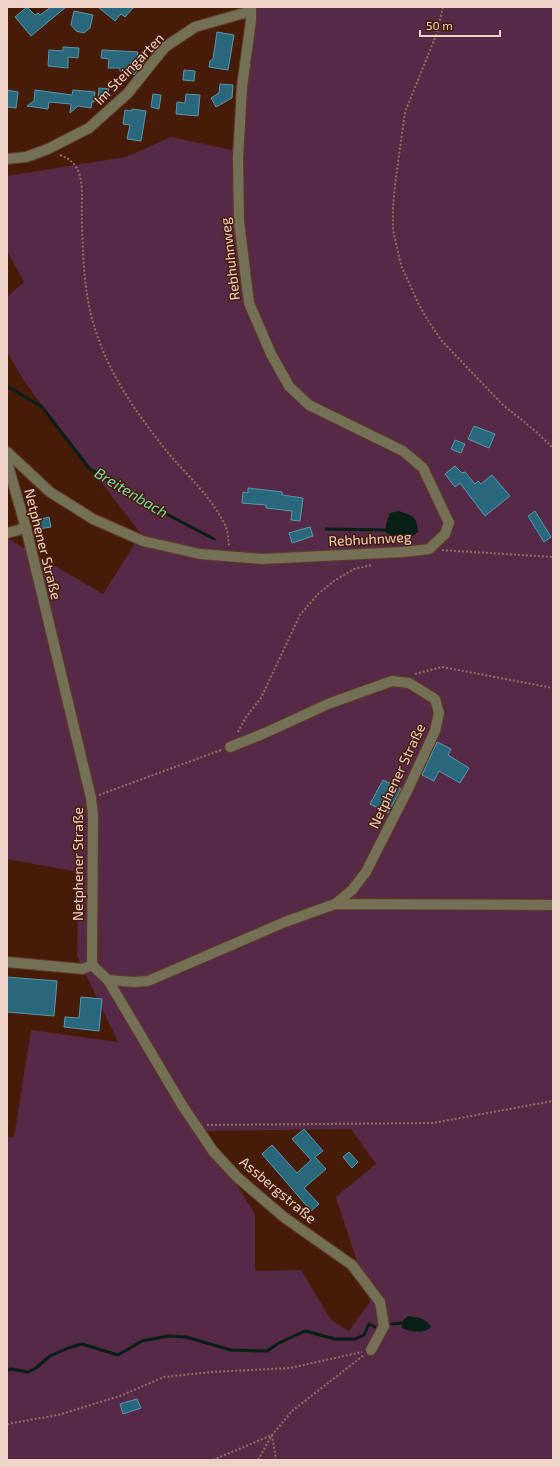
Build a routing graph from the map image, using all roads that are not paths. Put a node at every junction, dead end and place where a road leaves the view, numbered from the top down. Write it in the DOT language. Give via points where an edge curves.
graph roads {
  1 [pos="251,9"];
  2 [pos="7,159"];
  3 [pos="7,452"];
  4 [pos="7,462"];
  5 [pos="26,528"];
  6 [pos="7,533"];
  7 [pos="230,747"];
  8 [pos="335,904"];
  9 [pos="553,905"];
  10 [pos="7,962"];
  11 [pos="92,965"];
  12 [pos="108,980"];
  13 [pos="371,1350"];
  1 -- 2 [label="street, Im Steingarten" via="195,28 165,47 128,93 89,128 48,150 26,157"];
  1 -- 3 [label="street, Rebhuhnweg" via="242,87 238,158 239,221 249,303 271,354 290,386 309,405 402,450 423,468 449,523 445,534 429,549 402,552 262,559 200,554 142,541 93,519 50,492"];
  4 -- 5 [label="street, Netphener Straße"];
  5 -- 6 [label="street"];
  5 -- 11 [label="street, Netphener Straße" via="91,798"];
  7 -- 8 [label="street, Netphener Straße" via="328,704 392,681 409,682 435,699 439,713 435,731 409,787 366,872 352,890"];
  8 -- 9 [label="street, Netphener Straße"];
  8 -- 12 [label="street, Netphener Straße" via="285,922 148,980"];
  10 -- 11 [label="street" via="83,969"];
  11 -- 12 [label="street"];
  12 -- 13 [label="street, Assbergstraße" via="182,1106 213,1151 237,1177 285,1218 352,1265 380,1302 384,1326"];
}
